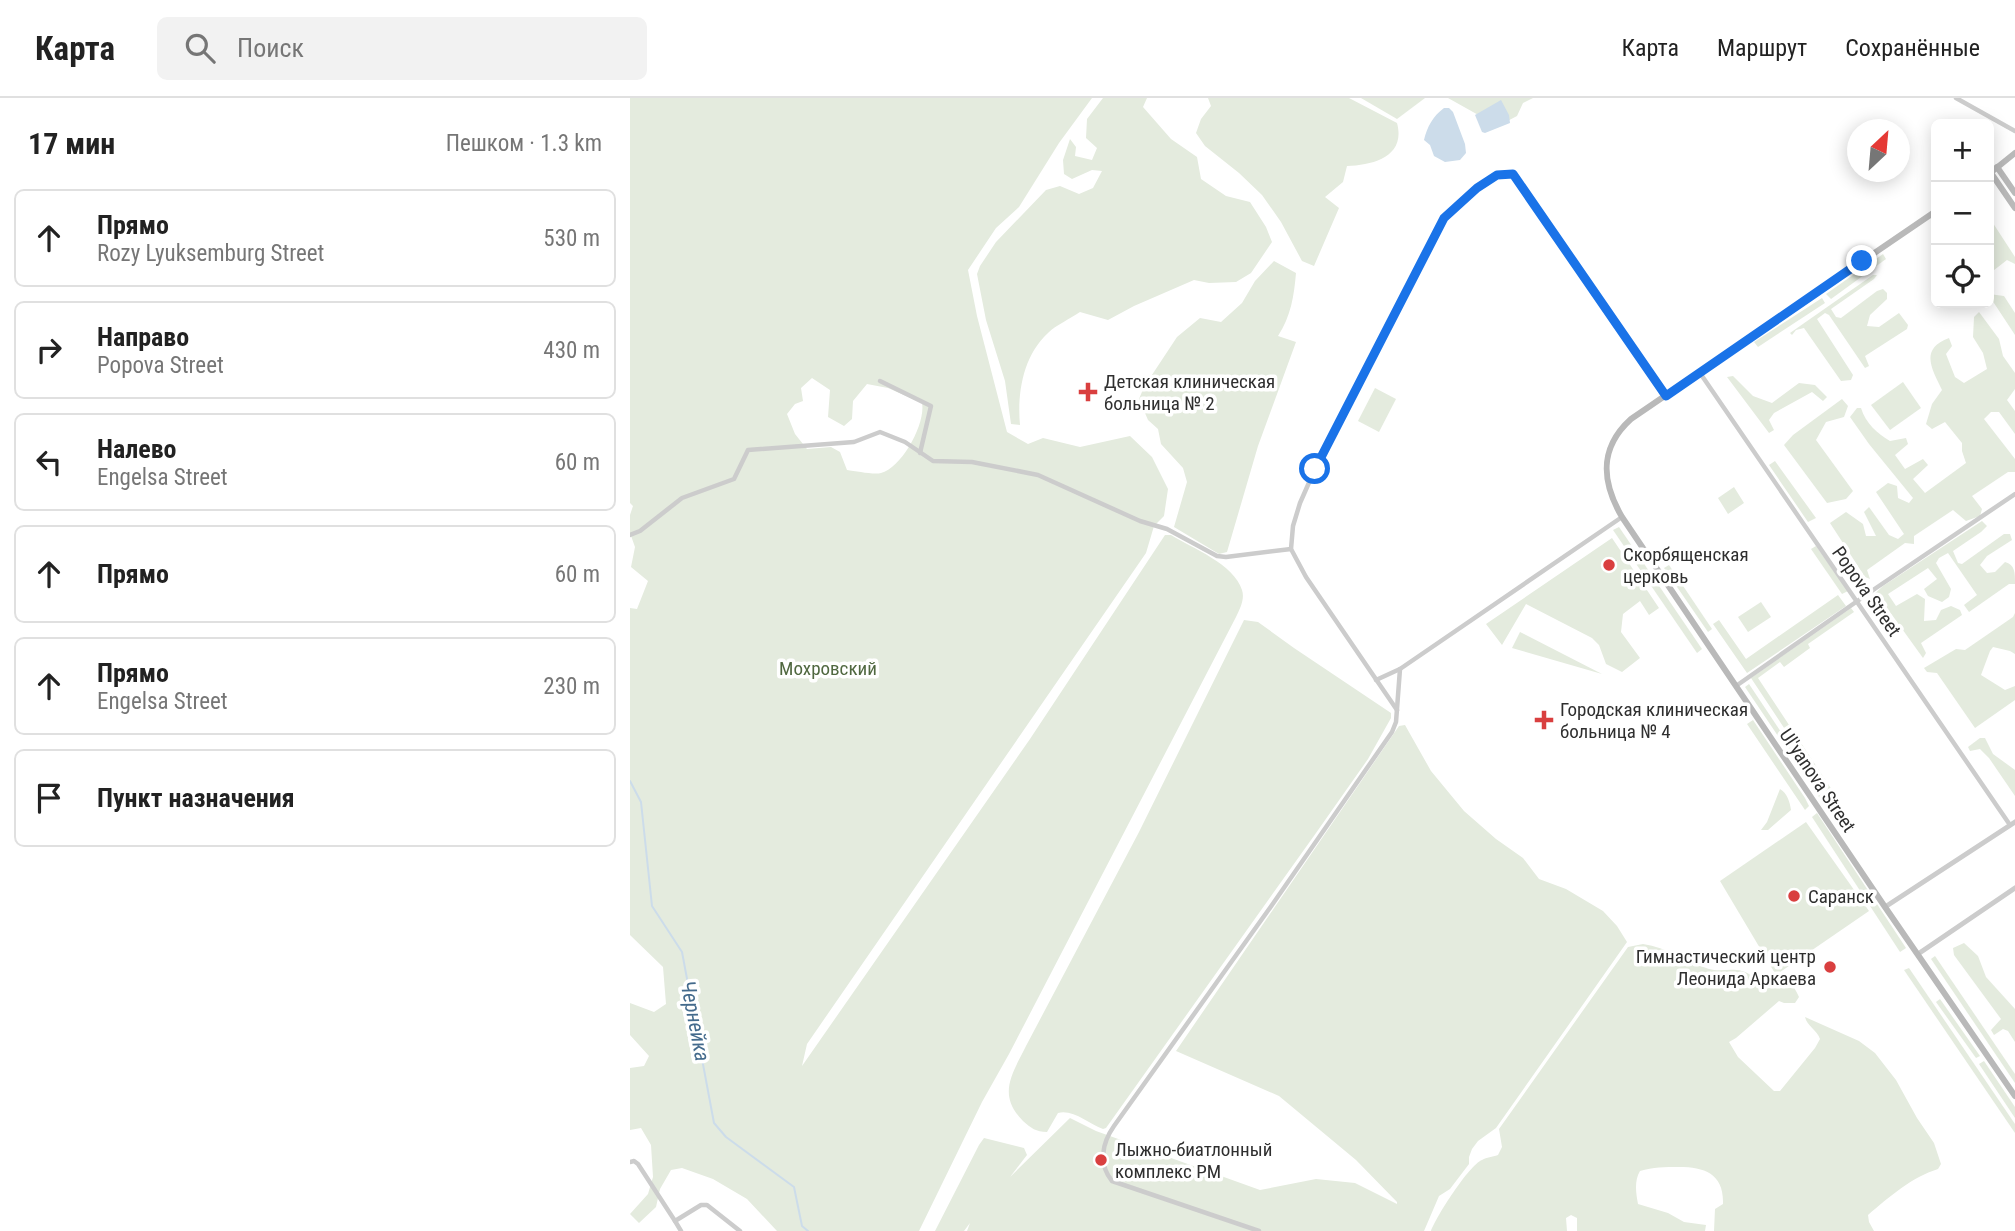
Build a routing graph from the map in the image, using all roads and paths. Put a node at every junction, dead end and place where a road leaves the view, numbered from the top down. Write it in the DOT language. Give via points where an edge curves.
graph roads {
  1 [pos="1956,98"];
  2 [pos="2015,131"];
  3 [pos="2015,153"];
  4 [pos="1997,167"];
  5 [pos="1994,170"];
  6 [pos="1994,179"];
  7 [pos="2015,193"];
  8 [pos="2015,208"];
  9 [pos="1931,214"];
  10 [pos="1700,373"];
  11 [pos="880,381"];
  12 [pos="1666,396"];
  13 [pos="920,453"];
  14 [pos="2015,494"];
  15 [pos="1622,517"];
  16 [pos="630,535"];
  17 [pos="1292,549"];
  18 [pos="1858,601"];
  19 [pos="1399,669"];
  20 [pos="1376,680"];
  21 [pos="1736,686"];
  22 [pos="1397,710"];
  23 [pos="2012,824"];
  24 [pos="2015,888"];
  25 [pos="1885,907"];
  26 [pos="1918,954"];
  27 [pos="2015,1096"];
  28 [pos="630,1162"];
  29 [pos="675,1221"];
  30 [pos="681,1231"];
  31 [pos="740,1231"];
  32 [pos="1259,1231"];
  1 -- 2 [label="street"];
  3 -- 4 [label="main road"];
  4 -- 5 [label="main road"];
  4 -- 7 [label="main road"];
  6 -- 8 [label="main road"];
  9 -- 10 [label="main road"];
  10 -- 12 [label="main road"];
  10 -- 18 [label="street, Popova Street"];
  11 -- 13 [label="street" via="931,406"];
  12 -- 15 [label="main road, Ul'yanova Street" via="1623,426 1609,451 1605,475"];
  12 -- 17 [label="street" via="1513,174 1497,175 1444,218 1315,469 1293,526"];
  13 -- 16 [label="street" via="880,432 854,442 748,450 734,479 682,498"];
  13 -- 17 [label="street" via="933,461 972,462 1038,475 1167,529 1217,556"];
  14 -- 18 [label="street"];
  15 -- 19 [label="street"];
  15 -- 21 [label="main road, Ul'yanova Street"];
  17 -- 20 [label="street"];
  18 -- 21 [label="street"];
  18 -- 23 [label="street, Popova Street"];
  19 -- 20 [label="street"];
  19 -- 22 [label="street"];
  20 -- 22 [label="street"];
  21 -- 25 [label="main road, Ul'yanova Street"];
  22 -- 32 [label="street" via="1392,732 1114,1126 1103,1153 1112,1181"];
  23 -- 25 [label="street"];
  24 -- 26 [label="street"];
  25 -- 26 [label="main road, Ul'yanova Street"];
  26 -- 27 [label="main road, Ul'yanova Street"];
  28 -- 29 [label="street" via="638,1164"];
  29 -- 30 [label="street"];
  29 -- 31 [label="street" via="707,1205"];
}
